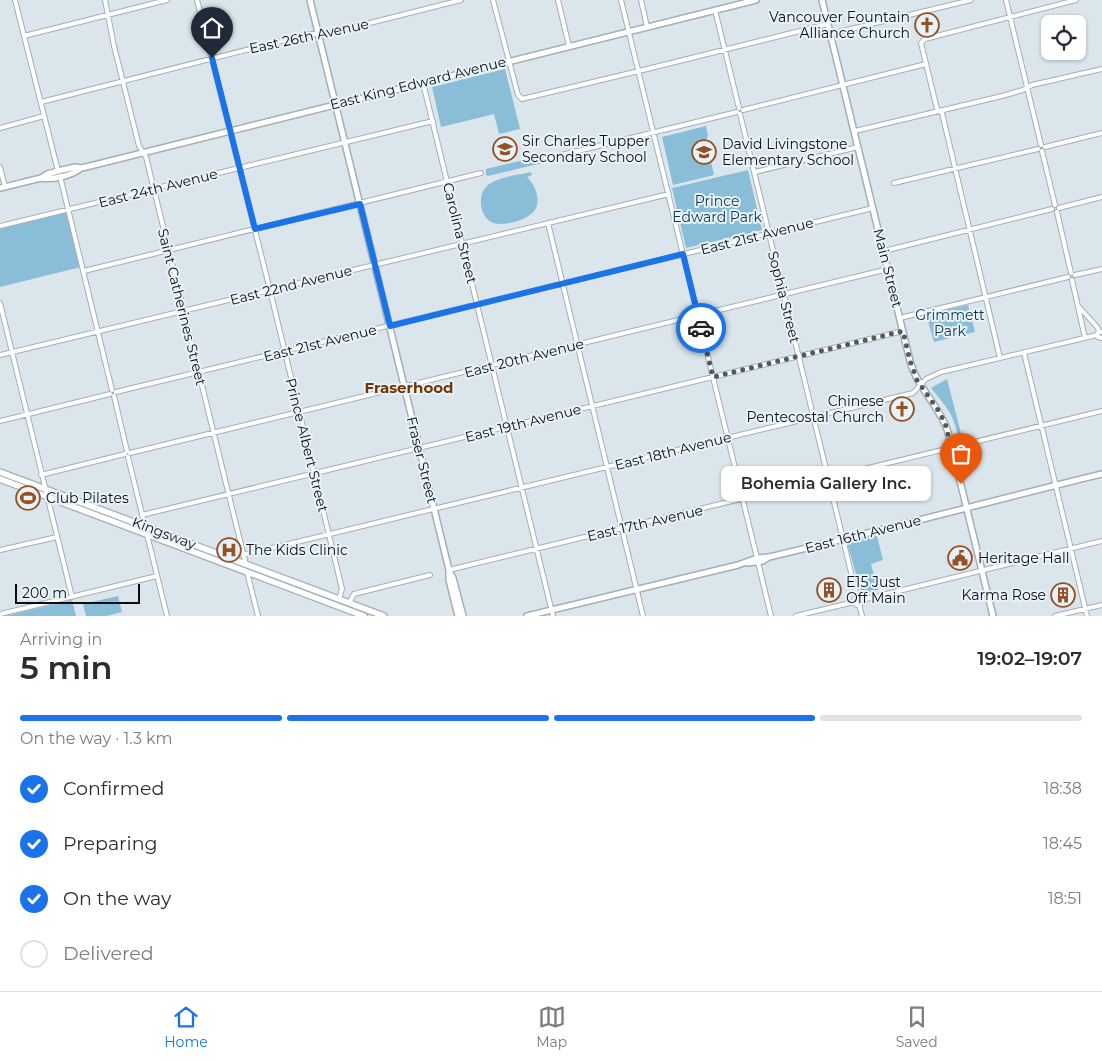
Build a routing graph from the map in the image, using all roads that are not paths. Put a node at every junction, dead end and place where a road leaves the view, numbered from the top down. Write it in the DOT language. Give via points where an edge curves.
graph roads {
  1 [pos="15,0"];
  2 [pos="105,0"];
  3 [pos="167,0"];
  4 [pos="197,0"];
  5 [pos="310,0"];
  6 [pos="461,0"];
  7 [pos="494,0"];
  8 [pos="558,0"];
  9 [pos="621,0"];
  10 [pos="641,0"];
  11 [pos="756,0"];
  12 [pos="822,0"];
  13 [pos="970,0"];
  14 [pos="1006,0"];
  15 [pos="1076,0"];
  16 [pos="730,4"];
  17 [pos="715,10"];
  18 [pos="108,15"];
  19 [pos="1010,17"];
  20 [pos="828,24"];
  21 [pos="647,27"];
  22 [pos="629,31"];
  23 [pos="318,34"];
  24 [pos="830,34"];
  25 [pos="24,36"];
  26 [pos="569,46"];
  27 [pos="725,50"];
  28 [pos="212,58"];
  29 [pos="509,61"];
  30 [pos="926,64"];
  31 [pos="1102,69"];
  32 [pos="639,71"];
  33 [pos="123,81"];
  34 [pos="423,82"];
  35 [pos="843,85"];
  36 [pos="1027,88"];
  37 [pos="41,102"];
  38 [pos="336,104"];
  39 [pos="740,111"];
  40 [pos="939,111"];
  41 [pos="44,116"];
  42 [pos="433,121"];
  43 [pos="0,128"];
  44 [pos="230,130"];
  45 [pos="855,131"];
  46 [pos="654,132"];
  47 [pos="1102,133"];
  48 [pos="345,142"];
  49 [pos="858,147"];
  50 [pos="1041,148"];
  51 [pos="143,153"];
  52 [pos="545,159"];
  53 [pos="0,167"];
  54 [pos="240,168"];
  55 [pos="955,169"];
  56 [pos="755,172"];
  57 [pos="59,174"];
  58 [pos="481,174"];
  59 [pos="448,182"];
  60 [pos="894,183"];
  61 [pos="2,188"];
  62 [pos="154,189"];
  63 [pos="669,194"];
  64 [pos="1102,197"];
  65 [pos="360,204"];
  66 [pos="873,208"];
  67 [pos="1056,208"];
  68 [pos="68,209"];
  69 [pos="548,223"];
  70 [pos="0,226"];
  71 [pos="255,229"];
  72 [pos="970,230"];
  73 [pos="769,234"];
  74 [pos="462,243"];
  75 [pos="168,250"];
  76 [pos="884,251"];
  77 [pos="683,254"];
  78 [pos="375,264"];
  79 [pos="888,269"];
  80 [pos="1102,269"];
  81 [pos="84,270"];
  82 [pos="1072,276"];
  83 [pos="562,283"];
  84 [pos="270,290"];
  85 [pos="784,295"];
  86 [pos="986,297"];
  87 [pos="0,303"];
  88 [pos="477,304"];
  89 [pos="1079,307"];
  90 [pos="184,311"];
  91 [pos="698,316"];
  92 [pos="900,318"];
  93 [pos="390,326"];
  94 [pos="903,331"];
  95 [pos="98,332"];
  96 [pos="1101,336"];
  97 [pos="1085,338"];
  98 [pos="578,345"];
  99 [pos="12,352"];
  100 [pos="284,352"];
  101 [pos="1024,353"];
  102 [pos="0,355"];
  103 [pos="798,356"];
  104 [pos="1000,358"];
  105 [pos="492,366"];
  106 [pos="198,372"];
  107 [pos="713,377"];
  108 [pos="405,386"];
  109 [pos="920,386"];
  110 [pos="113,393"];
  111 [pos="592,406"];
  112 [pos="1102,411"];
  113 [pos="299,412"];
  114 [pos="26,414"];
  115 [pos="814,418"];
  116 [pos="0,421"];
  117 [pos="1041,425"];
  118 [pos="507,427"];
  119 [pos="214,433"];
  120 [pos="728,438"];
  121 [pos="952,447"];
  122 [pos="420,448"];
  123 [pos="127,454"];
  124 [pos="608,467"];
  125 [pos="0,472"];
  126 [pos="41,474"];
  127 [pos="314,474"];
  128 [pos="1102,474"];
  129 [pos="828,478"];
  130 [pos="0,479"];
  131 [pos="1055,486"];
  132 [pos="45,488"];
  133 [pos="522,488"];
  134 [pos="228,494"];
  135 [pos="47,497"];
  136 [pos="742,500"];
  137 [pos="966,508"];
  138 [pos="434,509"];
  139 [pos="142,515"];
  140 [pos="145,526"];
  141 [pos="622,528"];
  142 [pos="147,534"];
  143 [pos="328,534"];
  144 [pos="57,536"];
  145 [pos="844,539"];
  146 [pos="1102,540"];
  147 [pos="1070,548"];
  148 [pos="537,549"];
  149 [pos="0,550"];
  150 [pos="243,555"];
  151 [pos="758,560"];
  152 [pos="246,564"];
  153 [pos="449,570"];
  154 [pos="981,570"];
  155 [pos="248,572"];
  156 [pos="430,575"];
  157 [pos="157,576"];
  158 [pos="637,589"];
  159 [pos="72,597"];
  160 [pos="857,597"];
  161 [pos="339,599"];
  162 [pos="862,600"];
  163 [pos="854,602"];
  164 [pos="349,603"];
  165 [pos="859,604"];
  166 [pos="1102,605"];
  167 [pos="1085,609"];
  168 [pos="552,613"];
  169 [pos="0,614"];
  170 [pos="167,616"];
  171 [pos="258,616"];
  172 [pos="364,616"];
  173 [pos="384,616"];
  174 [pos="458,616"];
  175 [pos="464,616"];
  176 [pos="527,616"];
  177 [pos="643,616"];
  178 [pos="771,616"];
  179 [pos="796,616"];
  180 [pos="862,616"];
  181 [pos="992,616"];
  182 [pos="1055,616"];
  183 [pos="1087,616"];
  1 -- 25 [label="street"];
  2 -- 18 [label="street, Saint Catherines Street"];
  3 -- 18 [label="street"];
  4 -- 28 [label="street, Prince Albert Street"];
  5 -- 23 [label="main road, Fraser Street"];
  6 -- 23 [label="street, East 26th Avenue"];
  7 -- 29 [label="street"];
  8 -- 26 [label="street"];
  9 -- 22 [label="street"];
  10 -- 21 [label="street"];
  11 -- 16 [label="main road, East King Edward Avenue"];
  12 -- 20 [label="main road, Main Street"];
  13 -- 24 [label="street"];
  14 -- 19 [label="street"];
  15 -- 19 [label="street"];
  16 -- 17 [label="main road, East King Edward Avenue"];
  17 -- 21 [label="main road, East King Edward Avenue"];
  17 -- 27 [label="street, Sophia Street"];
  18 -- 25 [label="street"];
  18 -- 33 [label="street, Saint Catherines Street"];
  19 -- 30 [label="street" via="922,40"];
  19 -- 36 [label="street"];
  20 -- 24 [label="main road, Main Street"];
  20 -- 27 [label="street"];
  21 -- 22 [label="main road, East King Edward Avenue"];
  22 -- 26 [label="main road, East King Edward Avenue"];
  22 -- 32 [label="street"];
  23 -- 28 [label="street, East 26th Avenue"];
  23 -- 38 [label="main road, Fraser Street"];
  24 -- 35 [label="main road, Main Street"];
  25 -- 37 [label="street"];
  26 -- 29 [label="main road, East King Edward Avenue"];
  27 -- 32 [label="street"];
  27 -- 39 [label="street, Sophia Street"];
  28 -- 33 [label="street, East 26th Avenue"];
  28 -- 44 [label="street, Prince Albert Street"];
  29 -- 32 [label="street" via="520,98"];
  29 -- 34 [label="main road, East King Edward Avenue"];
  30 -- 35 [label="street"];
  30 -- 40 [label="street"];
  31 -- 36 [label="street"];
  32 -- 46 [label="street"];
  33 -- 37 [label="street, East 26th Avenue"];
  33 -- 51 [label="street, Saint Catherines Street"];
  34 -- 38 [label="main road, East King Edward Avenue"];
  34 -- 42 [label="street, Carolina Street"];
  35 -- 39 [label="street"];
  35 -- 45 [label="main road, Main Street"];
  36 -- 40 [label="street"];
  36 -- 50 [label="street"];
  37 -- 41 [label="street"];
  38 -- 44 [label="main road, East King Edward Avenue"];
  38 -- 48 [label="main road, Fraser Street"];
  39 -- 46 [label="street"];
  39 -- 56 [label="street, Sophia Street"];
  40 -- 45 [label="street"];
  40 -- 55 [label="street"];
  41 -- 43 [label="street"];
  41 -- 57 [label="street"];
  42 -- 48 [label="street, East 24th Avenue"];
  42 -- 59 [label="street, Carolina Street"];
  44 -- 51 [label="main road, East King Edward Avenue"];
  44 -- 54 [label="street, Prince Albert Street"];
  45 -- 49 [label="main road, Main Street"];
  46 -- 52 [label="street"];
  46 -- 63 [label="street"];
  47 -- 50 [label="street"];
  48 -- 54 [label="street, East 24th Avenue"];
  48 -- 65 [label="main road, Fraser Street"];
  49 -- 56 [label="street"];
  49 -- 66 [label="main road, Main Street"];
  50 -- 55 [label="street"];
  50 -- 67 [label="street"];
  51 -- 57 [label="main road, East King Edward Avenue" via="75,167"];
  51 -- 62 [label="street, Saint Catherines Street"];
  53 -- 61 [label="street"];
  54 -- 62 [label="street, East 24th Avenue"];
  54 -- 71 [label="street, Prince Albert Street"];
  55 -- 60 [label="street"];
  55 -- 72 [label="street"];
  56 -- 73 [label="street, Sophia Street"];
  57 -- 61 [label="main road, East King Edward Avenue"];
  57 -- 68 [label="street"];
  58 -- 59 [label="street"];
  59 -- 65 [label="street"];
  59 -- 74 [label="street, Carolina Street"];
  62 -- 68 [label="street, East 24th Avenue"];
  62 -- 75 [label="street, Saint Catherines Street"];
  63 -- 69 [label="street, East 22nd Avenue"];
  63 -- 77 [label="street"];
  64 -- 67 [label="street"];
  65 -- 71 [label="street"];
  65 -- 78 [label="main road, Fraser Street"];
  66 -- 73 [label="street, East 21st Avenue"];
  66 -- 76 [label="main road, Main Street"];
  67 -- 72 [label="street"];
  67 -- 82 [label="street"];
  68 -- 70 [label="street, East 24th Avenue"];
  68 -- 81 [label="street"];
  69 -- 74 [label="street, East 22nd Avenue"];
  69 -- 83 [label="street"];
  71 -- 75 [label="street"];
  71 -- 84 [label="street, Prince Albert Street"];
  72 -- 76 [label="street"];
  72 -- 86 [label="street"];
  73 -- 77 [label="street, East 21st Avenue"];
  73 -- 85 [label="street, Sophia Street"];
  74 -- 78 [label="street, East 22nd Avenue"];
  74 -- 88 [label="street, Carolina Street"];
  75 -- 81 [label="street"];
  75 -- 90 [label="street, Saint Catherines Street"];
  76 -- 79 [label="main road, Main Street"];
  77 -- 83 [label="street, East 21st Avenue"];
  77 -- 91 [label="street"];
  78 -- 84 [label="street, East 22nd Avenue"];
  78 -- 93 [label="main road, Fraser Street"];
  79 -- 85 [label="street, East 20th Avenue"];
  79 -- 92 [label="main road, Main Street"];
  80 -- 82 [label="street"];
  81 -- 95 [label="street"];
  82 -- 86 [label="street"];
  82 -- 89 [label="street"];
  83 -- 88 [label="street, East 21st Avenue"];
  83 -- 98 [label="street"];
  84 -- 90 [label="street, East 22nd Avenue"];
  84 -- 100 [label="street, Prince Albert Street"];
  85 -- 91 [label="street, East 20th Avenue"];
  85 -- 103 [label="street, Sophia Street"];
  86 -- 92 [label="street"];
  86 -- 104 [label="street"];
  87 -- 99 [label="street"];
  88 -- 93 [label="street, East 21st Avenue"];
  88 -- 105 [label="street, Carolina Street"];
  89 -- 96 [label="street"];
  89 -- 97 [label="street"];
  90 -- 95 [label="street, East 22nd Avenue"];
  90 -- 106 [label="street, Saint Catherines Street"];
  91 -- 98 [label="street, East 20th Avenue"];
  91 -- 107 [label="street"];
  92 -- 94 [label="main road, Main Street"];
  93 -- 100 [label="street, East 21st Avenue"];
  93 -- 108 [label="main road, Fraser Street"];
  94 -- 103 [label="street, East 19th Avenue"];
  94 -- 109 [label="main road, Main Street"];
  95 -- 99 [label="street, East 22nd Avenue"];
  95 -- 110 [label="street"];
  96 -- 97 [label="street, East 18th Avenue"];
  97 -- 101 [label="street, East 18th Avenue"];
  98 -- 105 [label="street, East 20th Avenue"];
  98 -- 111 [label="street"];
  99 -- 102 [label="street, East 22nd Avenue"];
  99 -- 114 [label="street"];
  100 -- 106 [label="street, East 21st Avenue"];
  100 -- 113 [label="street, Prince Albert Street"];
  101 -- 104 [label="street, East 18th Avenue"];
  101 -- 117 [label="street"];
  103 -- 107 [label="street, East 19th Avenue"];
  103 -- 115 [label="street, Sophia Street"];
  104 -- 109 [label="street, East 18th Avenue" via="941,372"];
  105 -- 108 [label="street, East 20th Avenue"];
  105 -- 118 [label="street, Carolina Street"];
  106 -- 110 [label="street, East 21st Avenue"];
  106 -- 119 [label="street, Saint Catherines Street"];
  107 -- 111 [label="street, East 19th Avenue"];
  107 -- 120 [label="street"];
  108 -- 113 [label="street, East 20th Avenue"];
  108 -- 122 [label="main road, Fraser Street"];
  109 -- 115 [label="street, East 18th Avenue" via="913,393"];
  109 -- 121 [label="main road, Main Street" via="943,419"];
  110 -- 114 [label="street, East 21st Avenue"];
  110 -- 123 [label="street"];
  111 -- 118 [label="street, East 19th Avenue"];
  111 -- 124 [label="street"];
  112 -- 117 [label="street, East 17th Avenue"];
  113 -- 119 [label="street, East 20th Avenue"];
  113 -- 127 [label="street, Prince Albert Street"];
  114 -- 116 [label="street, East 21st Avenue"];
  114 -- 126 [label="street"];
  115 -- 120 [label="street, East 18th Avenue"];
  115 -- 129 [label="street, Sophia Street"];
  117 -- 121 [label="street, East 17th Avenue"];
  117 -- 131 [label="street"];
  118 -- 122 [label="street, East 19th Avenue"];
  118 -- 133 [label="street, Carolina Street"];
  119 -- 123 [label="street, East 20th Avenue"];
  119 -- 134 [label="street, Saint Catherines Street"];
  120 -- 124 [label="street, East 18th Avenue"];
  120 -- 136 [label="street"];
  121 -- 129 [label="street, East 17th Avenue"];
  121 -- 137 [label="main road, Main Street"];
  122 -- 127 [label="street, East 19th Avenue"];
  122 -- 138 [label="main road, Fraser Street"];
  123 -- 126 [label="street, East 20th Avenue"];
  123 -- 139 [label="street"];
  124 -- 133 [label="street, East 18th Avenue"];
  124 -- 141 [label="street"];
  125 -- 132 [label="main road, Kingsway"];
  126 -- 132 [label="street"];
  127 -- 134 [label="street, East 19th Avenue"];
  127 -- 143 [label="street, Prince Albert Street"];
  128 -- 131 [label="main road, East 16th Avenue"];
  129 -- 136 [label="street, East 17th Avenue"];
  129 -- 145 [label="street, Sophia Street"];
  130 -- 135 [label="main road, Kingsway"];
  131 -- 137 [label="main road, East 16th Avenue"];
  131 -- 147 [label="street"];
  132 -- 135 [label="street"];
  132 -- 140 [label="main road, Kingsway"];
  133 -- 138 [label="street, East 18th Avenue"];
  133 -- 148 [label="street, Carolina Street"];
  134 -- 139 [label="street, East 19th Avenue"];
  134 -- 150 [label="street, Saint Catherines Street"];
  135 -- 142 [label="main road, Kingsway"];
  135 -- 144 [label="street"];
  136 -- 141 [label="street, East 17th Avenue"];
  136 -- 151 [label="street"];
  137 -- 145 [label="main road, East 16th Avenue"];
  137 -- 154 [label="main road, Main Street"];
  138 -- 143 [label="street, East 18th Avenue"];
  138 -- 153 [label="main road, Fraser Street"];
  139 -- 140 [label="street"];
  140 -- 142 [label="street"];
  140 -- 152 [label="main road, Kingsway"];
  141 -- 148 [label="street, East 17th Avenue"];
  141 -- 158 [label="street"];
  142 -- 155 [label="main road, Kingsway"];
  142 -- 157 [label="street"];
  143 -- 150 [label="street, East 18th Avenue"];
  143 -- 161 [label="street, Prince Albert Street" via="342,589"];
  144 -- 149 [label="street"];
  144 -- 159 [label="street"];
  145 -- 151 [label="main road, East 16th Avenue"];
  145 -- 160 [label="street, Sophia Street"];
  146 -- 147 [label="street"];
  147 -- 154 [label="street"];
  147 -- 167 [label="street"];
  148 -- 153 [label="street, East 17th Avenue"];
  148 -- 168 [label="street, Carolina Street"];
  150 -- 152 [label="street, Saint Catherines Street"];
  151 -- 158 [label="main road, East 16th Avenue"];
  151 -- 178 [label="street"];
  152 -- 155 [label="street, Saint Catherines Street"];
  152 -- 161 [label="main road, Kingsway"];
  153 -- 174 [label="main road, Fraser Street"];
  153 -- 175 [label="main road, Fraser Street"];
  154 -- 162 [label="street"];
  154 -- 181 [label="main road, Main Street"];
  155 -- 171 [label="street, Saint Catherines Street"];
  155 -- 172 [label="main road, Kingsway"];
  156 -- 164 [label="street" via="354,594"];
  157 -- 159 [label="street"];
  157 -- 170 [label="street"];
  158 -- 168 [label="main road, East 16th Avenue"];
  158 -- 177 [label="street"];
  159 -- 169 [label="street"];
  160 -- 162 [label="street"];
  160 -- 163 [label="street"];
  161 -- 164 [label="main road, Kingsway"];
  162 -- 165 [label="street"];
  163 -- 165 [label="street"];
  163 -- 179 [label="street"];
  164 -- 173 [label="main road, Kingsway"];
  165 -- 180 [label="street"];
  166 -- 167 [label="street"];
  167 -- 182 [label="street"];
  167 -- 183 [label="street"];
  168 -- 176 [label="main road, East 16th Avenue"];
}
